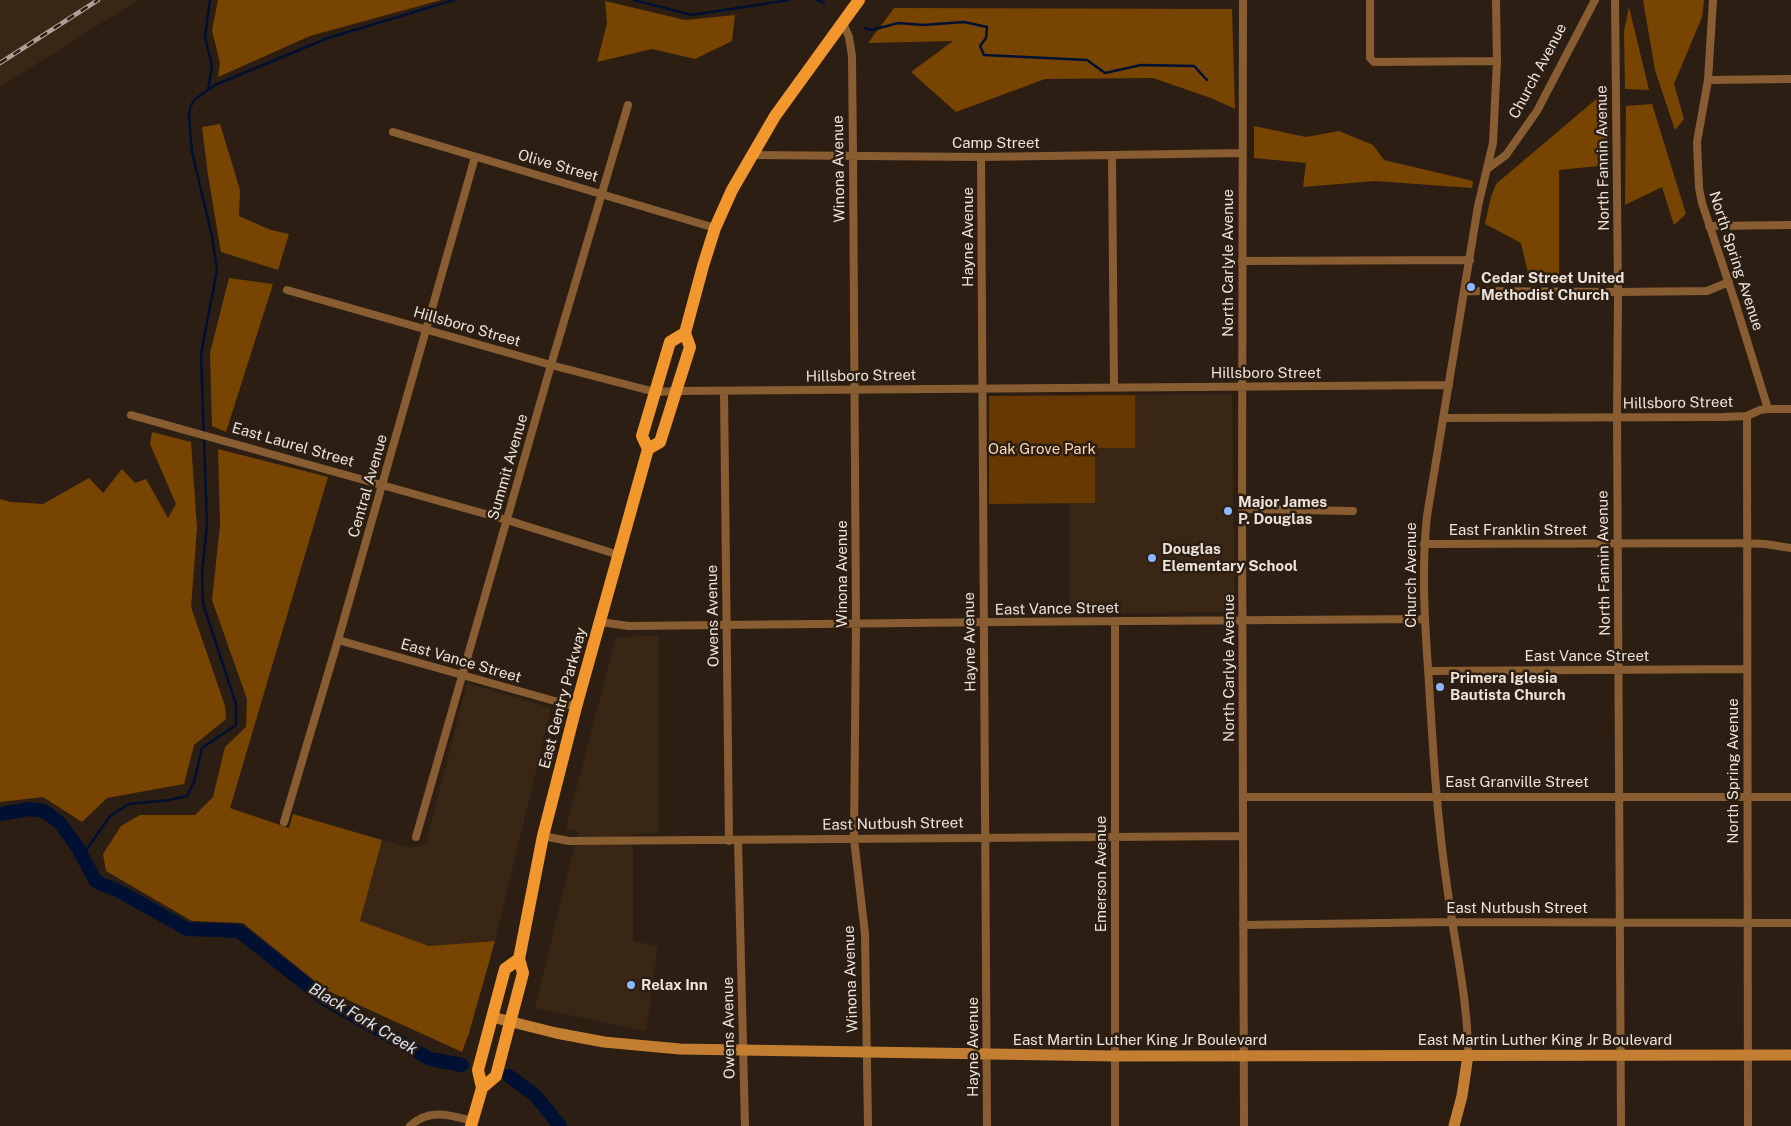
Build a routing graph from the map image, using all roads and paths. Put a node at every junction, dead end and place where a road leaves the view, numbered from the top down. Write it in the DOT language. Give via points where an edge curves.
graph roads {
  1 [pos="859,0"];
  2 [pos="1243,0"];
  3 [pos="1370,0"];
  4 [pos="1496,0"];
  5 [pos="1594,0"];
  6 [pos="1614,0"];
  7 [pos="1713,0"];
  8 [pos="844,23"];
  9 [pos="1497,61"];
  10 [pos="1791,79"];
  11 [pos="1708,80"];
  12 [pos="628,105"];
  13 [pos="393,132"];
  14 [pos="1242,153"];
  15 [pos="751,155"];
  16 [pos="475,156"];
  17 [pos="853,156"];
  18 [pos="1112,156"];
  19 [pos="982,157"];
  20 [pos="1486,169"];
  21 [pos="601,193"];
  22 [pos="1791,225"];
  23 [pos="1710,226"];
  24 [pos="715,228"];
  25 [pos="1470,260"];
  26 [pos="1242,261"];
  27 [pos="1729,282"];
  28 [pos="287,290"];
  29 [pos="1464,291"];
  30 [pos="1618,292"];
  31 [pos="427,331"];
  32 [pos="685,333"];
  33 [pos="551,365"];
  34 [pos="1449,385"];
  35 [pos="1242,386"];
  36 [pos="983,388"];
  37 [pos="1114,388"];
  38 [pos="855,390"];
  39 [pos="677,391"];
  40 [pos="724,391"];
  41 [pos="655,392"];
  42 [pos="1768,409"];
  43 [pos="1791,410"];
  44 [pos="131,415"];
  45 [pos="1747,416"];
  46 [pos="1617,417"];
  47 [pos="1443,418"];
  48 [pos="648,449"];
  49 [pos="382,485"];
  50 [pos="1242,509"];
  51 [pos="1353,511"];
  52 [pos="507,520"];
  53 [pos="1746,543"];
  54 [pos="1424,544"];
  55 [pos="1618,544"];
  56 [pos="1791,548"];
  57 [pos="619,555"];
  58 [pos="1425,619"];
  59 [pos="1243,620"];
  60 [pos="600,622"];
  61 [pos="1114,622"];
  62 [pos="856,623"];
  63 [pos="984,623"];
  64 [pos="727,625"];
  65 [pos="338,640"];
  66 [pos="1619,669"];
  67 [pos="1746,669"];
  68 [pos="1428,671"];
  69 [pos="463,676"];
  70 [pos="576,707"];
  71 [pos="1243,796"];
  72 [pos="1436,796"];
  73 [pos="1620,796"];
  74 [pos="1748,797"];
  75 [pos="1791,797"];
  76 [pos="284,822"];
  77 [pos="544,836"];
  78 [pos="1115,836"];
  79 [pos="1244,836"];
  80 [pos="986,837"];
  81 [pos="416,838"];
  82 [pos="854,839"];
  83 [pos="729,840"];
  84 [pos="738,840"];
  85 [pos="1452,922"];
  86 [pos="1619,922"];
  87 [pos="1746,923"];
  88 [pos="1791,923"];
  89 [pos="1244,925"];
  90 [pos="519,959"];
  91 [pos="492,1017"];
  92 [pos="510,1022"];
  93 [pos="743,1050"];
  94 [pos="867,1051"];
  95 [pos="986,1054"];
  96 [pos="1468,1055"];
  97 [pos="1621,1055"];
  98 [pos="1747,1055"];
  99 [pos="1791,1055"];
  100 [pos="1115,1056"];
  101 [pos="1244,1056"];
  102 [pos="482,1088"];
  103 [pos="472,1124"];
  104 [pos="410,1126"];
  105 [pos="745,1126"];
  106 [pos="868,1126"];
  107 [pos="987,1126"];
  108 [pos="1115,1126"];
  109 [pos="1244,1126"];
  110 [pos="1454,1126"];
  111 [pos="1621,1126"];
  112 [pos="1748,1126"];
  1 -- 8 [label="main road, East Gentry Parkway"];
  2 -- 14 [label="street, North Carlyle Avenue"];
  3 -- 9 [label="street" via="1370,58 1374,62"];
  4 -- 9 [label="street"];
  5 -- 20 [label="street, Church Avenue" via="1537,111 1506,155"];
  6 -- 30 [label="street, North Fannin Avenue"];
  7 -- 11 [label="street, North Spring Avenue"];
  8 -- 15 [label="main road, East Gentry Parkway" via="778,110"];
  8 -- 17 [label="street, Winona Avenue" via="852,56"];
  9 -- 20 [label="street" via="1493,143"];
  10 -- 11 [label="street"];
  11 -- 23 [label="street, North Spring Avenue" via="1697,142 1699,188"];
  12 -- 21 [label="street, Summit Avenue"];
  13 -- 16 [label="street, Olive Street"];
  14 -- 18 [label="street, Camp Street"];
  14 -- 26 [label="street, North Carlyle Avenue"];
  15 -- 17 [label="street, Camp Street"];
  15 -- 24 [label="main road, East Gentry Parkway"];
  16 -- 21 [label="street, Olive Street"];
  16 -- 31 [label="street, Central Avenue"];
  17 -- 19 [label="street, Camp Street"];
  17 -- 38 [label="street, Winona Avenue"];
  18 -- 19 [label="street, Camp Street"];
  18 -- 37 [label="street"];
  19 -- 36 [label="street, Hayne Avenue"];
  20 -- 25 [label="street, Church Avenue"];
  21 -- 24 [label="street, Olive Street"];
  21 -- 33 [label="street, Summit Avenue"];
  22 -- 23 [label="street"];
  23 -- 27 [label="street, North Spring Avenue"];
  24 -- 32 [label="main road, East Gentry Parkway"];
  25 -- 26 [label="street"];
  25 -- 29 [label="street, Church Avenue"];
  26 -- 35 [label="street, North Carlyle Avenue"];
  27 -- 30 [label="street" via="1707,291"];
  27 -- 42 [label="street, North Spring Avenue"];
  28 -- 31 [label="street, Hillsboro Street"];
  29 -- 30 [label="street"];
  29 -- 34 [label="street, Church Avenue"];
  30 -- 46 [label="street, North Fannin Avenue"];
  31 -- 33 [label="street, Hillsboro Street"];
  31 -- 49 [label="street, Central Avenue"];
  32 -- 39 [label="main road, East Gentry Parkway" via="690,348"];
  32 -- 41 [label="main road, East Gentry Parkway" via="670,342"];
  33 -- 41 [label="street, Hillsboro Street"];
  33 -- 52 [label="street, Summit Avenue"];
  34 -- 35 [label="street, Hillsboro Street"];
  34 -- 47 [label="street, Church Avenue"];
  35 -- 37 [label="street, Hillsboro Street"];
  35 -- 50 [label="street, North Carlyle Avenue"];
  36 -- 37 [label="street, Hillsboro Street"];
  36 -- 38 [label="street, Hillsboro Street"];
  36 -- 63 [label="street, Hayne Avenue"];
  38 -- 40 [label="street, Hillsboro Street"];
  38 -- 62 [label="street, Winona Avenue"];
  39 -- 40 [label="street, Hillsboro Street"];
  39 -- 41 [label="street, Hillsboro Street"];
  39 -- 48 [label="main road, East Gentry Parkway" via="660,442"];
  40 -- 64 [label="street, Owens Avenue"];
  41 -- 48 [label="main road, East Gentry Parkway" via="642,436"];
  42 -- 43 [label="street, Hillsboro Street"];
  42 -- 45 [label="street, Hillsboro Street"];
  44 -- 49 [label="street, East Laurel Street"];
  45 -- 46 [label="street, Hillsboro Street"];
  45 -- 53 [label="street, North Spring Avenue"];
  46 -- 47 [label="street, Hillsboro Street"];
  46 -- 55 [label="street, North Fannin Avenue"];
  47 -- 54 [label="street, Church Avenue"];
  48 -- 57 [label="main road, East Gentry Parkway"];
  49 -- 52 [label="street, East Laurel Street"];
  49 -- 65 [label="street, Central Avenue"];
  50 -- 51 [label="street"];
  50 -- 59 [label="street, North Carlyle Avenue"];
  52 -- 57 [label="street, East Laurel Street"];
  52 -- 69 [label="street, Summit Avenue"];
  53 -- 55 [label="street, East Franklin Street"];
  53 -- 56 [label="street, East Franklin Street"];
  53 -- 67 [label="street, North Spring Avenue"];
  54 -- 55 [label="street, East Franklin Street"];
  54 -- 58 [label="street, Church Avenue"];
  55 -- 66 [label="street, North Fannin Avenue"];
  57 -- 60 [label="main road, East Gentry Parkway"];
  58 -- 59 [label="street, East Vance Street"];
  58 -- 68 [label="street, Church Avenue"];
  59 -- 61 [label="street, East Vance Street"];
  59 -- 71 [label="street, North Carlyle Avenue"];
  60 -- 64 [label="street, East Vance Street" via="629,626"];
  60 -- 70 [label="main road, East Gentry Parkway"];
  61 -- 63 [label="street, East Vance Street"];
  61 -- 78 [label="street, Emerson Avenue"];
  62 -- 63 [label="street, East Vance Street"];
  62 -- 64 [label="street, East Vance Street"];
  62 -- 82 [label="street, Winona Avenue"];
  63 -- 80 [label="street, Hayne Avenue"];
  64 -- 83 [label="street, Owens Avenue"];
  65 -- 69 [label="street, East Vance Street"];
  65 -- 76 [label="street, Central Avenue"];
  66 -- 67 [label="street, East Vance Street"];
  66 -- 68 [label="street, East Vance Street"];
  66 -- 73 [label="street, North Fannin Avenue"];
  67 -- 74 [label="street, North Spring Avenue"];
  68 -- 72 [label="street, Church Avenue"];
  69 -- 70 [label="street, East Vance Street"];
  69 -- 81 [label="street, Summit Avenue"];
  70 -- 77 [label="main road, East Gentry Parkway"];
  71 -- 72 [label="street, East Granville Street"];
  71 -- 79 [label="street, North Carlyle Avenue"];
  72 -- 73 [label="street, East Granville Street"];
  72 -- 85 [label="street, Church Avenue"];
  73 -- 74 [label="street, East Granville Street"];
  73 -- 86 [label="street, North Fannin Avenue"];
  74 -- 75 [label="street, East Granville Street"];
  74 -- 87 [label="street, North Spring Avenue"];
  77 -- 83 [label="street, East Nutbush Street" via="569,841"];
  77 -- 90 [label="main road, East Gentry Parkway"];
  78 -- 79 [label="street, East Nutbush Street"];
  78 -- 80 [label="street, East Nutbush Street"];
  78 -- 100 [label="street, Emerson Avenue"];
  79 -- 89 [label="street, North Carlyle Avenue"];
  80 -- 82 [label="street, East Nutbush Street"];
  80 -- 95 [label="street, Hayne Avenue"];
  82 -- 84 [label="street, East Nutbush Street"];
  82 -- 94 [label="street, Winona Avenue" via="865,934"];
  83 -- 84 [label="street, East Nutbush Street"];
  84 -- 93 [label="street, Owens Avenue"];
  85 -- 86 [label="street, East Nutbush Street"];
  85 -- 89 [label="street, East Nutbush Street"];
  85 -- 96 [label="street, Church Avenue" via="1467,1016"];
  86 -- 87 [label="street, East Nutbush Street"];
  86 -- 97 [label="street, North Fannin Avenue"];
  87 -- 88 [label="street, East Nutbush Street"];
  87 -- 98 [label="street, North Spring Avenue"];
  89 -- 101 [label="street, North Carlyle Avenue"];
  90 -- 91 [label="main road, East Gentry Parkway" via="505,969"];
  90 -- 92 [label="main road, East Gentry Parkway" via="523,974"];
  91 -- 92 [label="main road, East Martin Luther King Jr Boulevard"];
  91 -- 102 [label="main road, East Gentry Parkway" via="478,1070"];
  92 -- 93 [label="main road, East Martin Luther King Jr Boulevard" via="620,1045"];
  92 -- 102 [label="main road, East Gentry Parkway" via="496,1076"];
  93 -- 94 [label="main road, East Martin Luther King Jr Boulevard"];
  93 -- 105 [label="street, Owens Avenue"];
  94 -- 95 [label="main road, East Martin Luther King Jr Boulevard"];
  94 -- 106 [label="street, Winona Avenue"];
  95 -- 100 [label="main road, East Martin Luther King Jr Boulevard"];
  95 -- 107 [label="street, Hayne Avenue"];
  96 -- 97 [label="main road, East Martin Luther King Jr Boulevard"];
  96 -- 101 [label="main road, East Martin Luther King Jr Boulevard"];
  96 -- 110 [label="main road, Church Avenue"];
  97 -- 98 [label="main road, East Martin Luther King Jr Boulevard"];
  97 -- 111 [label="street, North Fannin Avenue"];
  98 -- 99 [label="main road, East Martin Luther King Jr Boulevard"];
  98 -- 112 [label="street, North Spring Avenue"];
  100 -- 101 [label="main road, East Martin Luther King Jr Boulevard"];
  100 -- 108 [label="street, Emerson Avenue"];
  101 -- 109 [label="street, North Carlyle Avenue"];
  102 -- 103 [label="main road, East Gentry Parkway"];
  103 -- 104 [label="street" via="438,1114 424,1116"];
}
